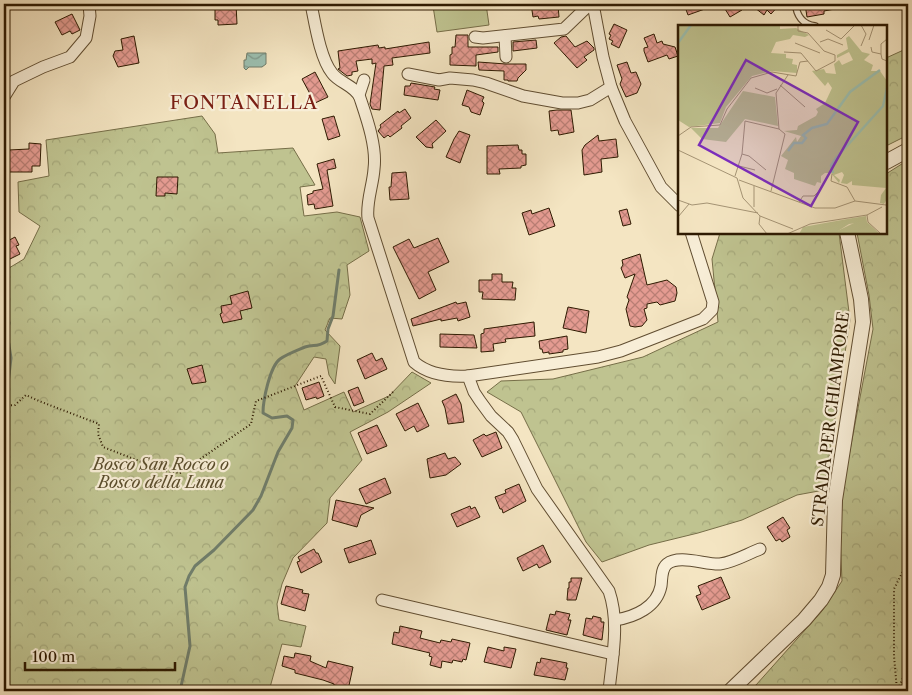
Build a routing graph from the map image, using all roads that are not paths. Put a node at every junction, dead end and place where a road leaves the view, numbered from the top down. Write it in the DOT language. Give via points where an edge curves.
graph roads {
  1 [pos="89,4"];
  2 [pos="311,4"];
  3 [pos="592,4"];
  4 [pos="796,4"];
  5 [pos="810,25"];
  6 [pos="505,36"];
  7 [pos="475,37"];
  8 [pos="506,57"];
  9 [pos="408,74"];
  10 [pos="364,80"];
  11 [pos="612,87"];
  12 [pos="359,95"];
  13 [pos="4,97"];
  14 [pos="908,150"];
  15 [pos="887,161"];
  16 [pos="678,204"];
  17 [pos="692,234"];
  18 [pos="847,234"];
  19 [pos="468,376"];
  20 [pos="760,549"];
  21 [pos="382,600"];
  22 [pos="615,620"];
  23 [pos="612,654"];
  24 [pos="609,691"];
  25 [pos="730,691"];
  1 -- 13 [label="street" via="86,38 70,57 14,81"];
  2 -- 12 [label="street" via="330,72"];
  3 -- 6 [label="street" via="564,29"];
  3 -- 11 [label="street"];
  4 -- 5 [label="lane" via="800,19"];
  6 -- 7 [label="street"];
  6 -- 8 [label="street"];
  9 -- 11 [label="street" via="439,80 473,80 523,96 562,103 590,100"];
  10 -- 12 [label="street"];
  11 -- 16 [label="street" via="625,121 661,187"];
  12 -- 19 [label="street" via="370,132 375,166 368,218 414,362 422,369 450,377"];
  14 -- 15 [label="street"];
  17 -- 19 [label="street" via="713,302 712,310 703,319 650,341 598,357"];
  18 -- 25 [label="street, STRADA PER CHIAMPORE" via="863,322 835,500 833,575 829,588 816,607"];
  19 -- 22 [label="street" via="474,392 513,440 537,489 609,591"];
  20 -- 22 [label="street" via="720,564 676,560 667,564 657,600 632,616"];
  21 -- 23 [label="street"];
  22 -- 23 [label="street"];
  23 -- 24 [label="street"];
}
